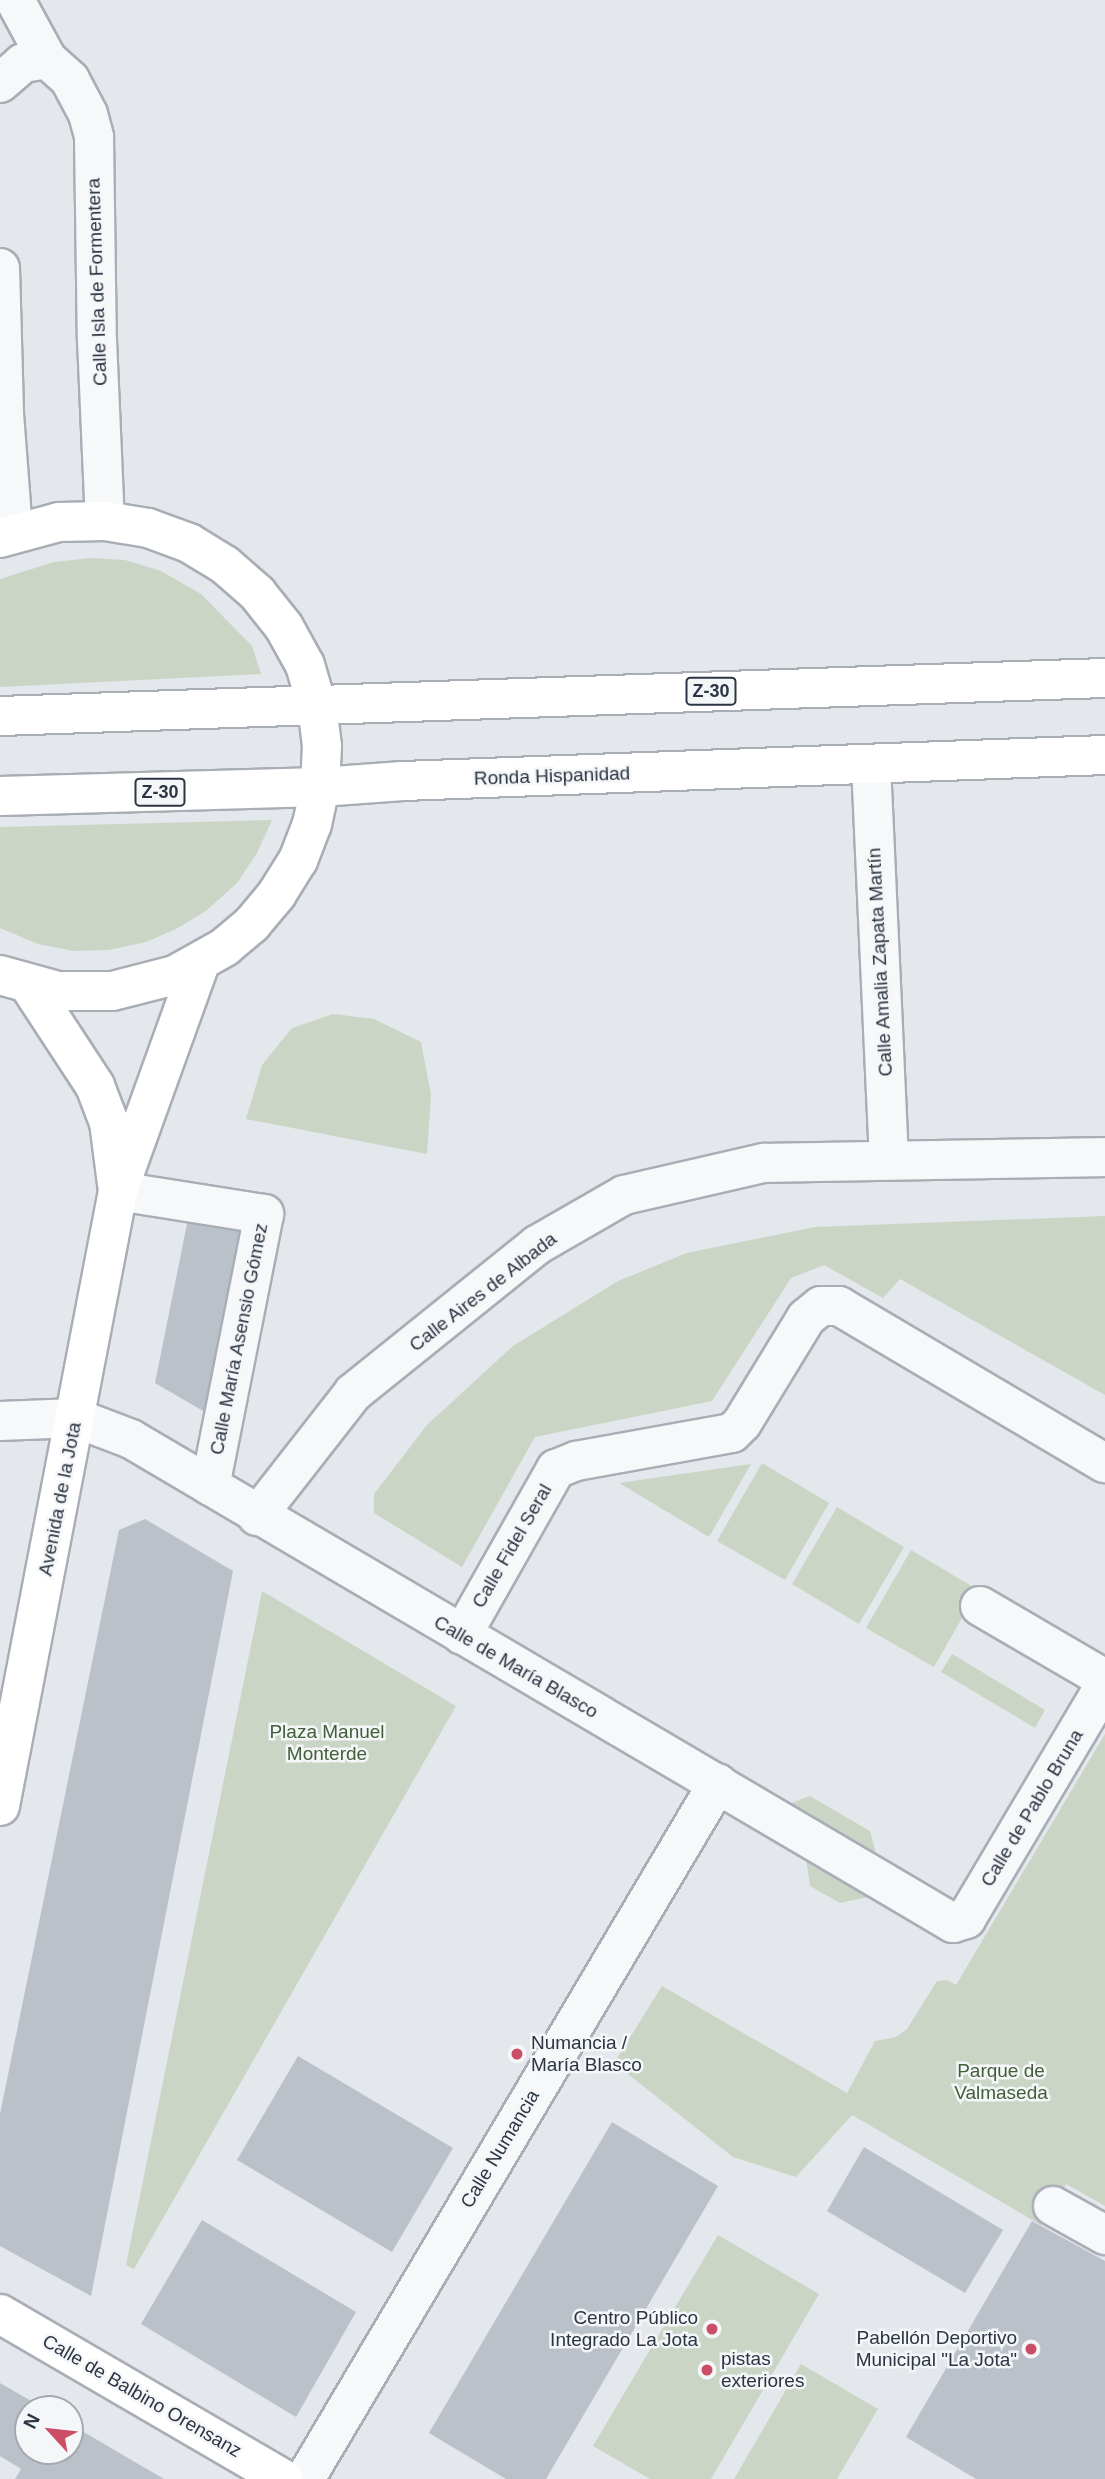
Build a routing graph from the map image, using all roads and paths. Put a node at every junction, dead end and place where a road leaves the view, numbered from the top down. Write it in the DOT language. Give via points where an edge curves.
graph roads {
  1 [pos="15,0"];
  2 [pos="47,59"];
  3 [pos="0,83"];
  4 [pos="0,268"];
  5 [pos="105,520"];
  6 [pos="7,535"];
  7 [pos="1105,678"];
  8 [pos="317,706"];
  9 [pos="0,716"];
  10 [pos="1105,755"];
  11 [pos="871,764"];
  12 [pos="320,788"];
  13 [pos="0,796"];
  14 [pos="200,963"];
  15 [pos="10,983"];
  16 [pos="1105,1157"];
  17 [pos="890,1160"];
  18 [pos="118,1191"];
  19 [pos="76,1418"];
  20 [pos="0,1421"];
  21 [pos="1105,1463"];
  22 [pos="210,1486"];
  23 [pos="257,1516"];
  24 [pos="980,1606"];
  25 [pos="462,1635"];
  26 [pos="1105,1679"];
  27 [pos="1105,1685"];
  28 [pos="718,1783"];
  29 [pos="0,1806"];
  30 [pos="953,1923"];
  31 [pos="1053,2206"];
  32 [pos="1105,2235"];
  33 [pos="0,2314"];
  34 [pos="284,2479"];
  35 [pos="305,2479"];
  1 -- 2 [label="street, Calle Isla de Formentera"];
  2 -- 3 [label="street" via="23,63"];
  2 -- 5 [label="street, Calle Isla de Formentera" via="70,80 94,137"];
  4 -- 6 [label="street"];
  5 -- 6 [label="main road" via="59,522"];
  5 -- 8 [label="main road" via="148,528 189,543 257,593 284,627 305,665"];
  7 -- 8 [label="main road, Z-30"];
  8 -- 9 [label="main road, Z-30"];
  8 -- 12 [label="main road" via="323,746"];
  10 -- 11 [label="main road, Ronda Hispanidad / Z-30"];
  11 -- 12 [label="main road, Ronda Hispanidad / Z-30"];
  11 -- 17 [label="street, Calle Amalia Zapata Martín"];
  12 -- 13 [label="main road, Ronda Hispanidad / Z-30"];
  12 -- 14 [label="main road" via="298,860 277,894 252,924"];
  14 -- 15 [label="main road" via="148,984 113,991 58,991"];
  14 -- 18 [label="main road, Avenida de la Jota"];
  15 -- 18 [label="main road, Avenida de la Jota" via="95,1086 108,1122"];
  16 -- 17 [label="street, Calle Aires de Albada"];
  17 -- 23 [label="street, Calle Aires de Albada" via="764,1163 624,1195 537,1245 353,1393"];
  18 -- 19 [label="main road, Avenida de la Jota"];
  18 -- 22 [label="street, Calle María Asensio Gómez" via="264,1214"];
  19 -- 20 [label="street"];
  19 -- 22 [label="street, Calle de María Blasco" via="131,1439"];
  19 -- 29 [label="main road, Avenida de la Jota"];
  21 -- 25 [label="street, Calle Fidel Seral" via="870,1324 831,1305 821,1306 806,1318 732,1433 564,1463 556,1469"];
  22 -- 23 [label="street, Calle de María Blasco"];
  23 -- 25 [label="street, Calle de María Blasco"];
  24 -- 26 [label="street"];
  25 -- 28 [label="street, Calle de María Blasco"];
  27 -- 30 [label="street, Calle de Pablo Bruna" via="966,1919"];
  28 -- 30 [label="street, Calle de María Blasco"];
  28 -- 35 [label="street, Calle Numancia"];
  31 -- 32 [label="street"];
  33 -- 34 [label="main road, Calle de Balbino Orensanz"];
}
